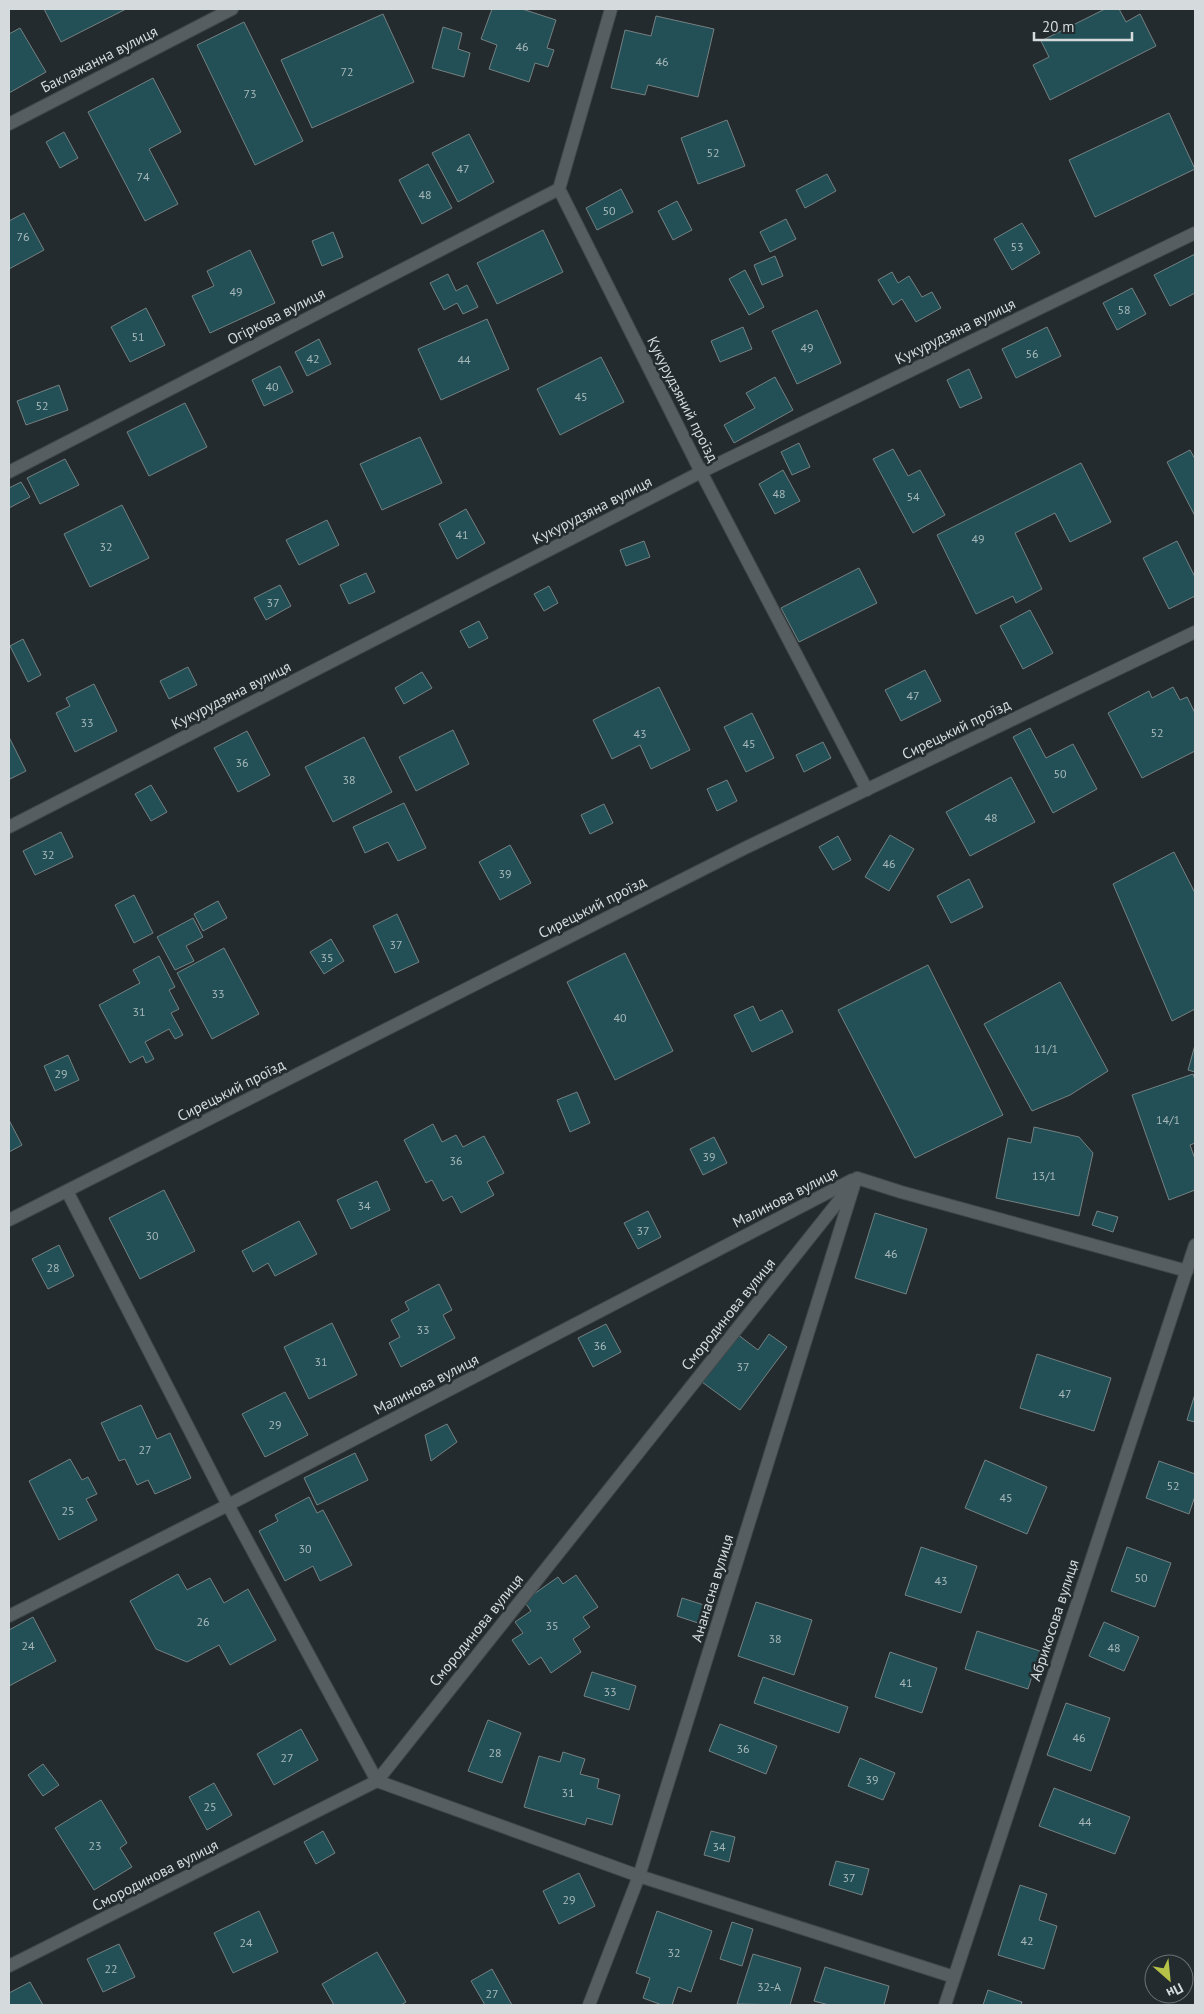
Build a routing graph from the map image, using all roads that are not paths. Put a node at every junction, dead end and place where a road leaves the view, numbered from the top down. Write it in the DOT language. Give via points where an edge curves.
graph roads {
  1 [pos="232,9"];
  2 [pos="612,9"];
  3 [pos="9,124"];
  4 [pos="559,189"];
  5 [pos="1195,232"];
  6 [pos="9,472"];
  7 [pos="701,472"];
  8 [pos="1195,632"];
  9 [pos="867,790"];
  10 [pos="9,827"];
  11 [pos="857,1178"];
  12 [pos="67,1191"];
  13 [pos="9,1220"];
  14 [pos="1195,1245"];
  15 [pos="1186,1272"];
  16 [pos="228,1505"];
  17 [pos="9,1616"];
  18 [pos="377,1781"];
  19 [pos="639,1876"];
  20 [pos="9,1966"];
  21 [pos="954,1977"];
  22 [pos="589,2005"];
  23 [pos="945,2005"];
  1 -- 3 [label="street, Баклажанна вулиця"];
  2 -- 4 [label="street"];
  4 -- 6 [label="street, Огіркова вулиця"];
  4 -- 7 [label="street, Кукурудзяний проїзд"];
  5 -- 7 [label="street, Кукурудзяна вулиця"];
  7 -- 9 [label="street, Кукурудзяний проїзд"];
  7 -- 10 [label="street, Кукурудзяна вулиця"];
  8 -- 9 [label="street, Сирецький проїзд"];
  9 -- 12 [label="street, Сирецький проїзд"];
  11 -- 15 [label="street"];
  11 -- 16 [label="street, Малинова вулиця"];
  11 -- 18 [label="street, Смородинова вулиця"];
  11 -- 19 [label="street, Ананасна вулиця"];
  12 -- 13 [label="street, Сирецький проїзд"];
  12 -- 16 [label="street"];
  14 -- 15 [label="street, Абрикосова вулиця"];
  15 -- 21 [label="street, Абрикосова вулиця"];
  16 -- 17 [label="street, Малинова вулиця"];
  16 -- 18 [label="street"];
  18 -- 19 [label="street"];
  18 -- 20 [label="street, Смородинова вулиця"];
  19 -- 21 [label="street"];
  19 -- 22 [label="street, Ананасна вулиця"];
  21 -- 23 [label="street, Абрикосова вулиця"];
}
